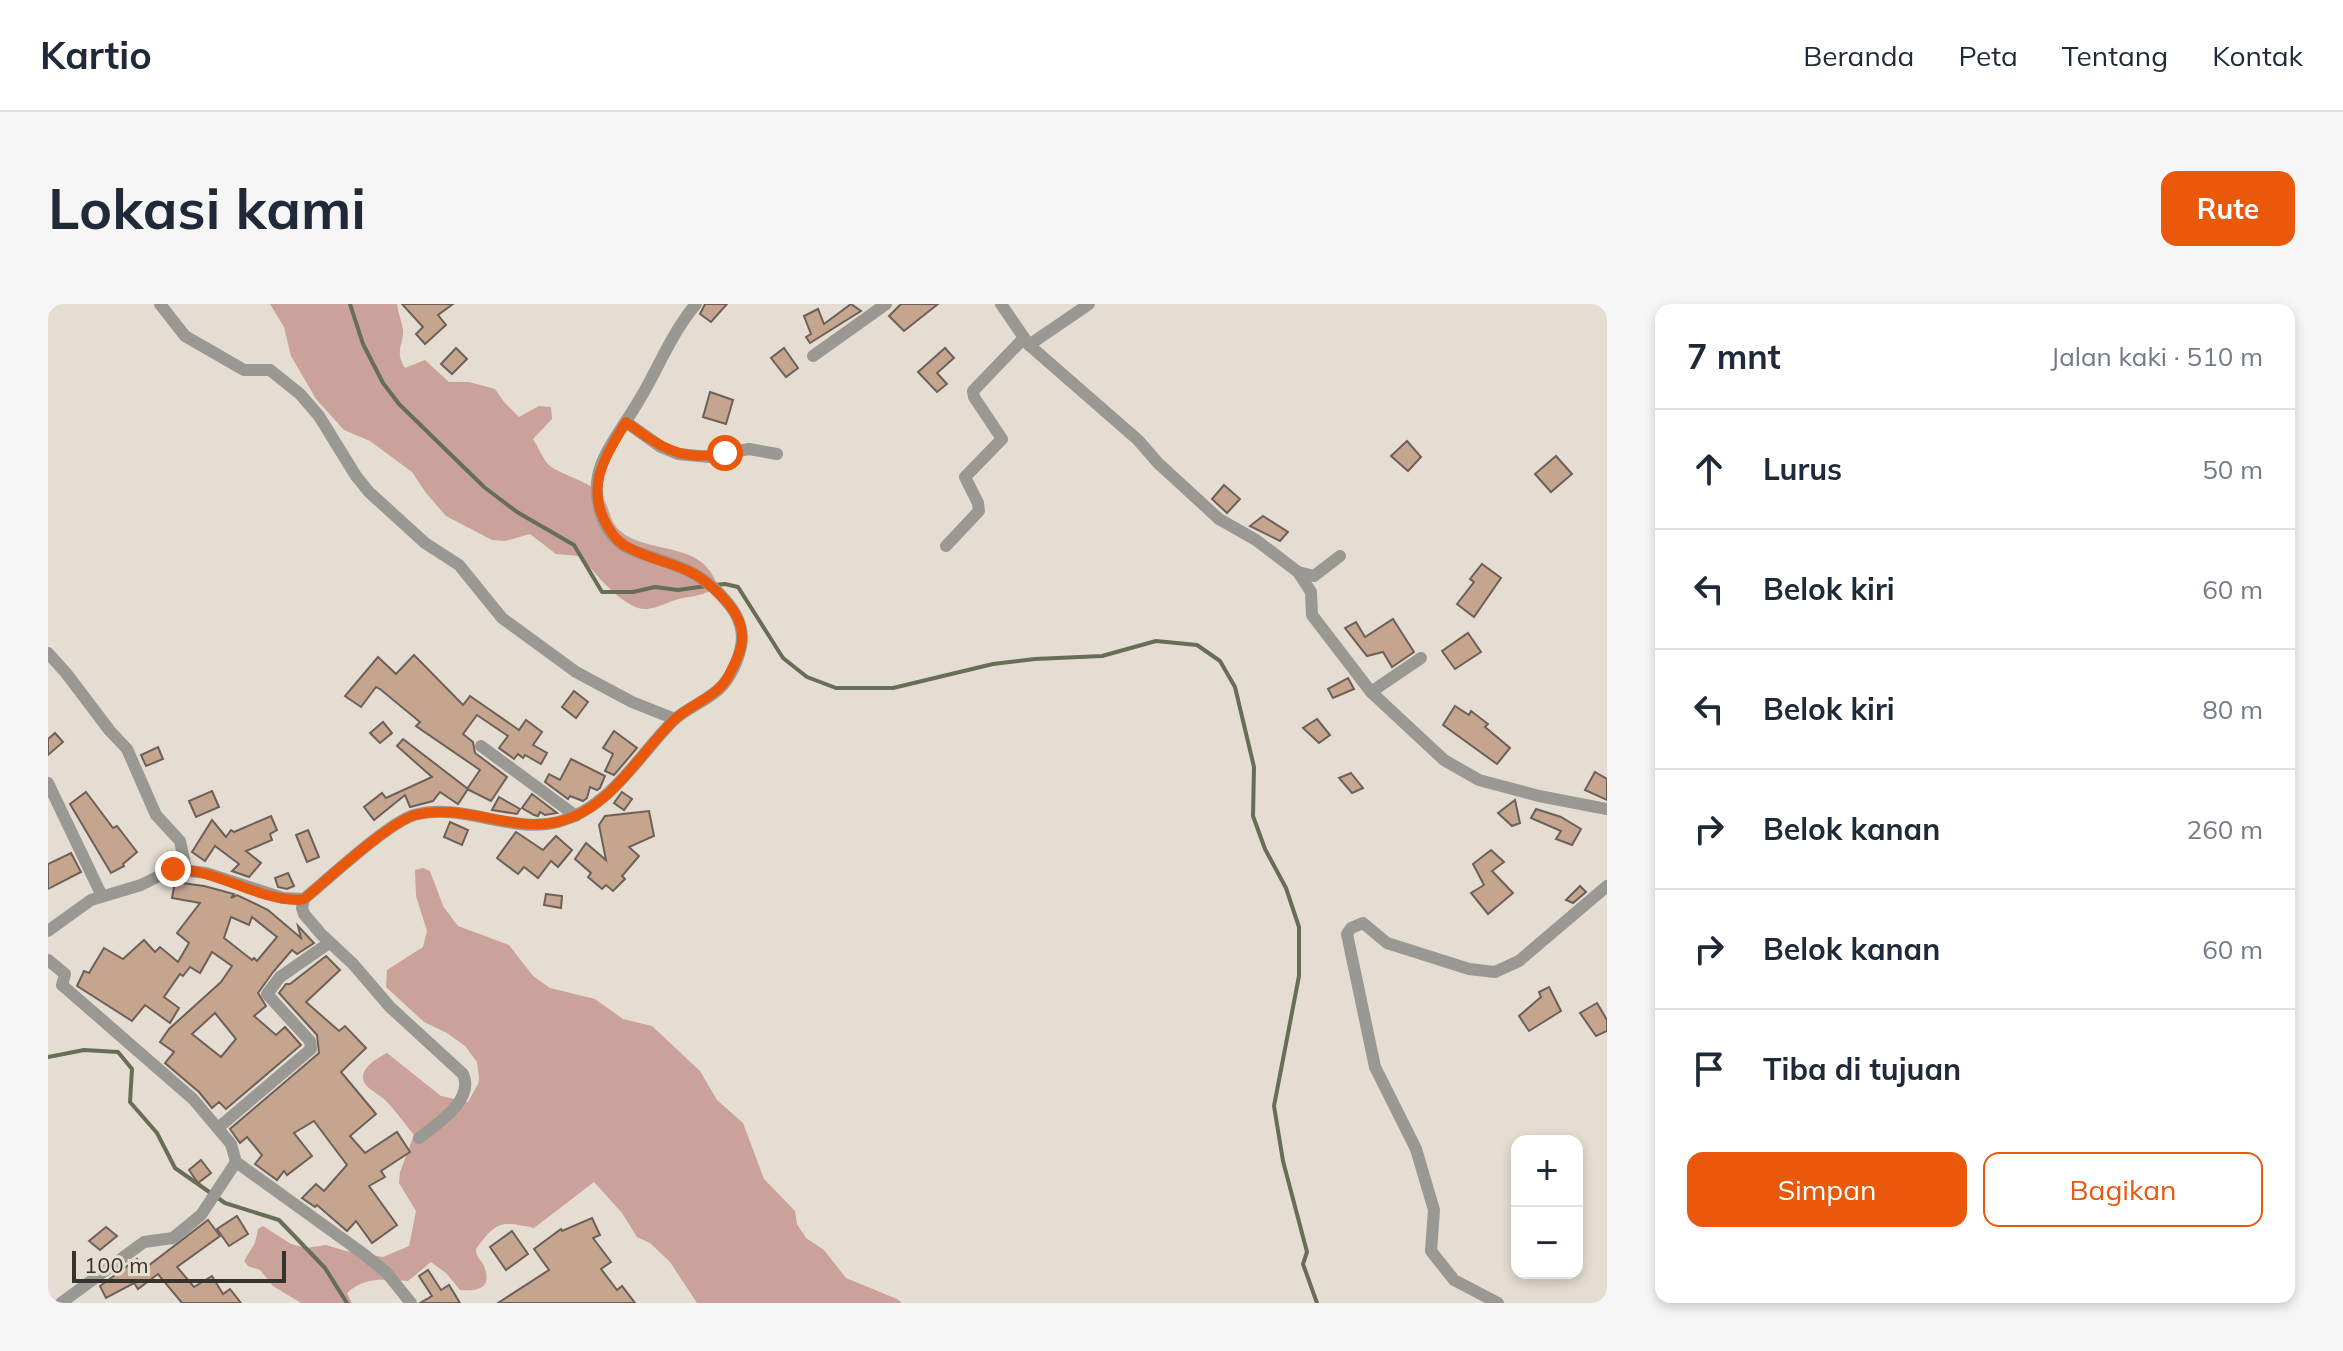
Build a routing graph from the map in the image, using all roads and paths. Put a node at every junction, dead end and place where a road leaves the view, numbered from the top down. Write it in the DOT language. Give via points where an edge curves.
graph roads {
  1 [pos="160,304"];
  2 [pos="696,304"];
  3 [pos="886,304"];
  4 [pos="1001,304"];
  5 [pos="1089,304"];
  6 [pos="1026,342"];
  7 [pos="813,356"];
  8 [pos="626,422"];
  9 [pos="777,454"];
  10 [pos="946,546"];
  11 [pos="1340,556"];
  12 [pos="1298,572"];
  13 [pos="48,653"];
  14 [pos="1421,658"];
  15 [pos="1371,692"];
  16 [pos="675,719"];
  17 [pos="481,746"];
  18 [pos="48,783"];
  19 [pos="1607,809"];
  20 [pos="576,816"];
  21 [pos="186,869"];
  22 [pos="1607,886"];
  23 [pos="102,896"];
  24 [pos="304,899"];
  25 [pos="48,931"];
  26 [pos="329,943"];
  27 [pos="48,960"];
  28 [pos="218,1128"];
  29 [pos="419,1138"];
  30 [pos="236,1162"];
  31 [pos="61,1303"];
  32 [pos="411,1303"];
  33 [pos="1498,1303"];
  1 -- 16 [label="street" via="185,336 244,370 270,370 300,394 369,492 419,538 459,565 502,618 576,672"];
  2 -- 8 [label="street"];
  3 -- 7 [label="street"];
  4 -- 6 [label="street"];
  5 -- 6 [label="street"];
  6 -- 10 [label="street" via="973,391 1002,439 965,477 979,511"];
  6 -- 12 [label="street" via="1219,519"];
  8 -- 9 [label="street" via="678,454 709,457 749,449"];
  8 -- 16 [label="street" via="598,474 595,492 604,521 625,547 707,580 734,609 741,629 738,656 723,685"];
  11 -- 12 [label="street" via="1314,576"];
  12 -- 15 [label="street" via="1311,592 1312,615"];
  13 -- 21 [label="street" via="127,749 156,815 180,841"];
  14 -- 15 [label="street"];
  15 -- 19 [label="street" via="1466,774"];
  16 -- 20 [label="street" via="629,772"];
  17 -- 20 [label="street"];
  18 -- 23 [label="street"];
  20 -- 24 [label="street" via="531,825 457,812 412,816"];
  21 -- 23 [label="street"];
  21 -- 24 [label="street" via="283,898"];
  22 -- 33 [label="street" via="1519,961 1495,972 1387,943 1363,923 1347,934 1375,1067 1416,1149 1434,1210 1431,1251 1454,1280"];
  23 -- 25 [label="street"];
  24 -- 26 [label="street" via="304,914"];
  26 -- 28 [label="street" via="280,977 267,994 310,1041 311,1049"];
  26 -- 29 [label="street" via="466,1079 464,1095"];
  27 -- 28 [label="street" via="65,974 62,985 193,1099"];
  28 -- 30 [label="street" via="231,1144"];
  30 -- 31 [label="street" via="201,1215 173,1238 144,1242"];
  30 -- 32 [label="street" via="386,1272"];
}
